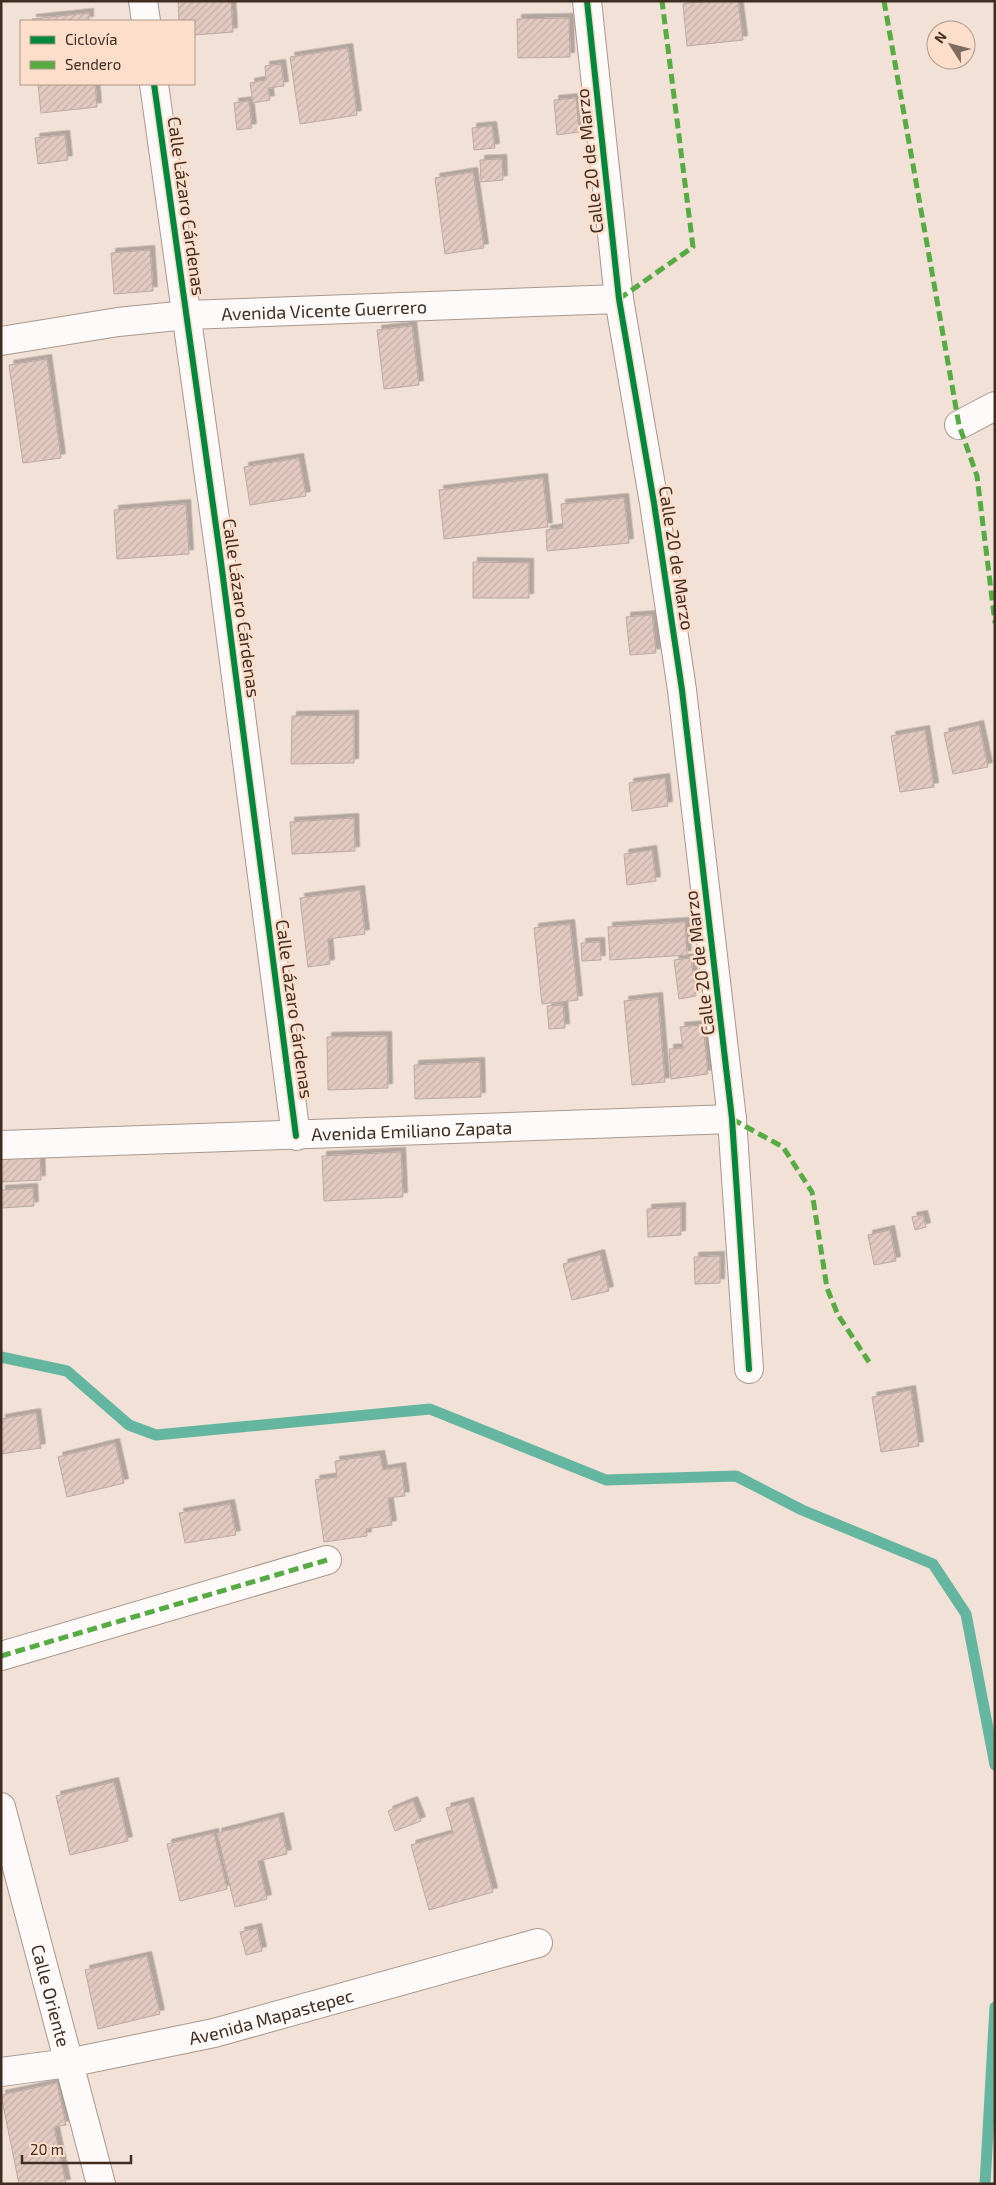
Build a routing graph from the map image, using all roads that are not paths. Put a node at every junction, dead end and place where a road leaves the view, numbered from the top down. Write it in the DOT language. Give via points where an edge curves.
graph roads {
  1 [pos="143,1"];
  2 [pos="587,1"];
  3 [pos="146,20"];
  4 [pos="154,85"];
  5 [pos="620,299"];
  6 [pos="187,315"];
  7 [pos="1,342"];
  8 [pos="995,406"];
  9 [pos="959,424"];
  10 [pos="732,1119"];
  11 [pos="296,1136"];
  12 [pos="1,1145"];
  13 [pos="749,1369"];
  14 [pos="327,1560"];
  15 [pos="1,1656"];
  16 [pos="1,1807"];
  17 [pos="538,1943"];
  18 [pos="68,2062"];
  19 [pos="1,2072"];
  20 [pos="101,2184"];
  1 -- 3 [label="street"];
  2 -- 5 [label="street, Calle 20 de Marzo"];
  4 -- 6 [label="street, Calle Lázaro Cárdenas"];
  5 -- 6 [label="street, Avenida Vicente Guerrero"];
  5 -- 10 [label="street, Calle 20 de Marzo" via="682,690"];
  6 -- 7 [label="street, Avenida Vicente Guerrero" via="118,322"];
  6 -- 11 [label="street, Calle Lázaro Cárdenas"];
  8 -- 9 [label="street"];
  10 -- 11 [label="street, Avenida Emiliano Zapata"];
  10 -- 13 [label="street, Calle 20 de Marzo"];
  11 -- 12 [label="street, Avenida Emiliano Zapata"];
  14 -- 15 [label="street"];
  16 -- 18 [label="street, Calle Oriente"];
  17 -- 18 [label="street, Avenida Mapastepec" via="214,2033"];
  18 -- 19 [label="street, Avenida Mapastepec"];
  18 -- 20 [label="street, Calle Oriente"];
}
